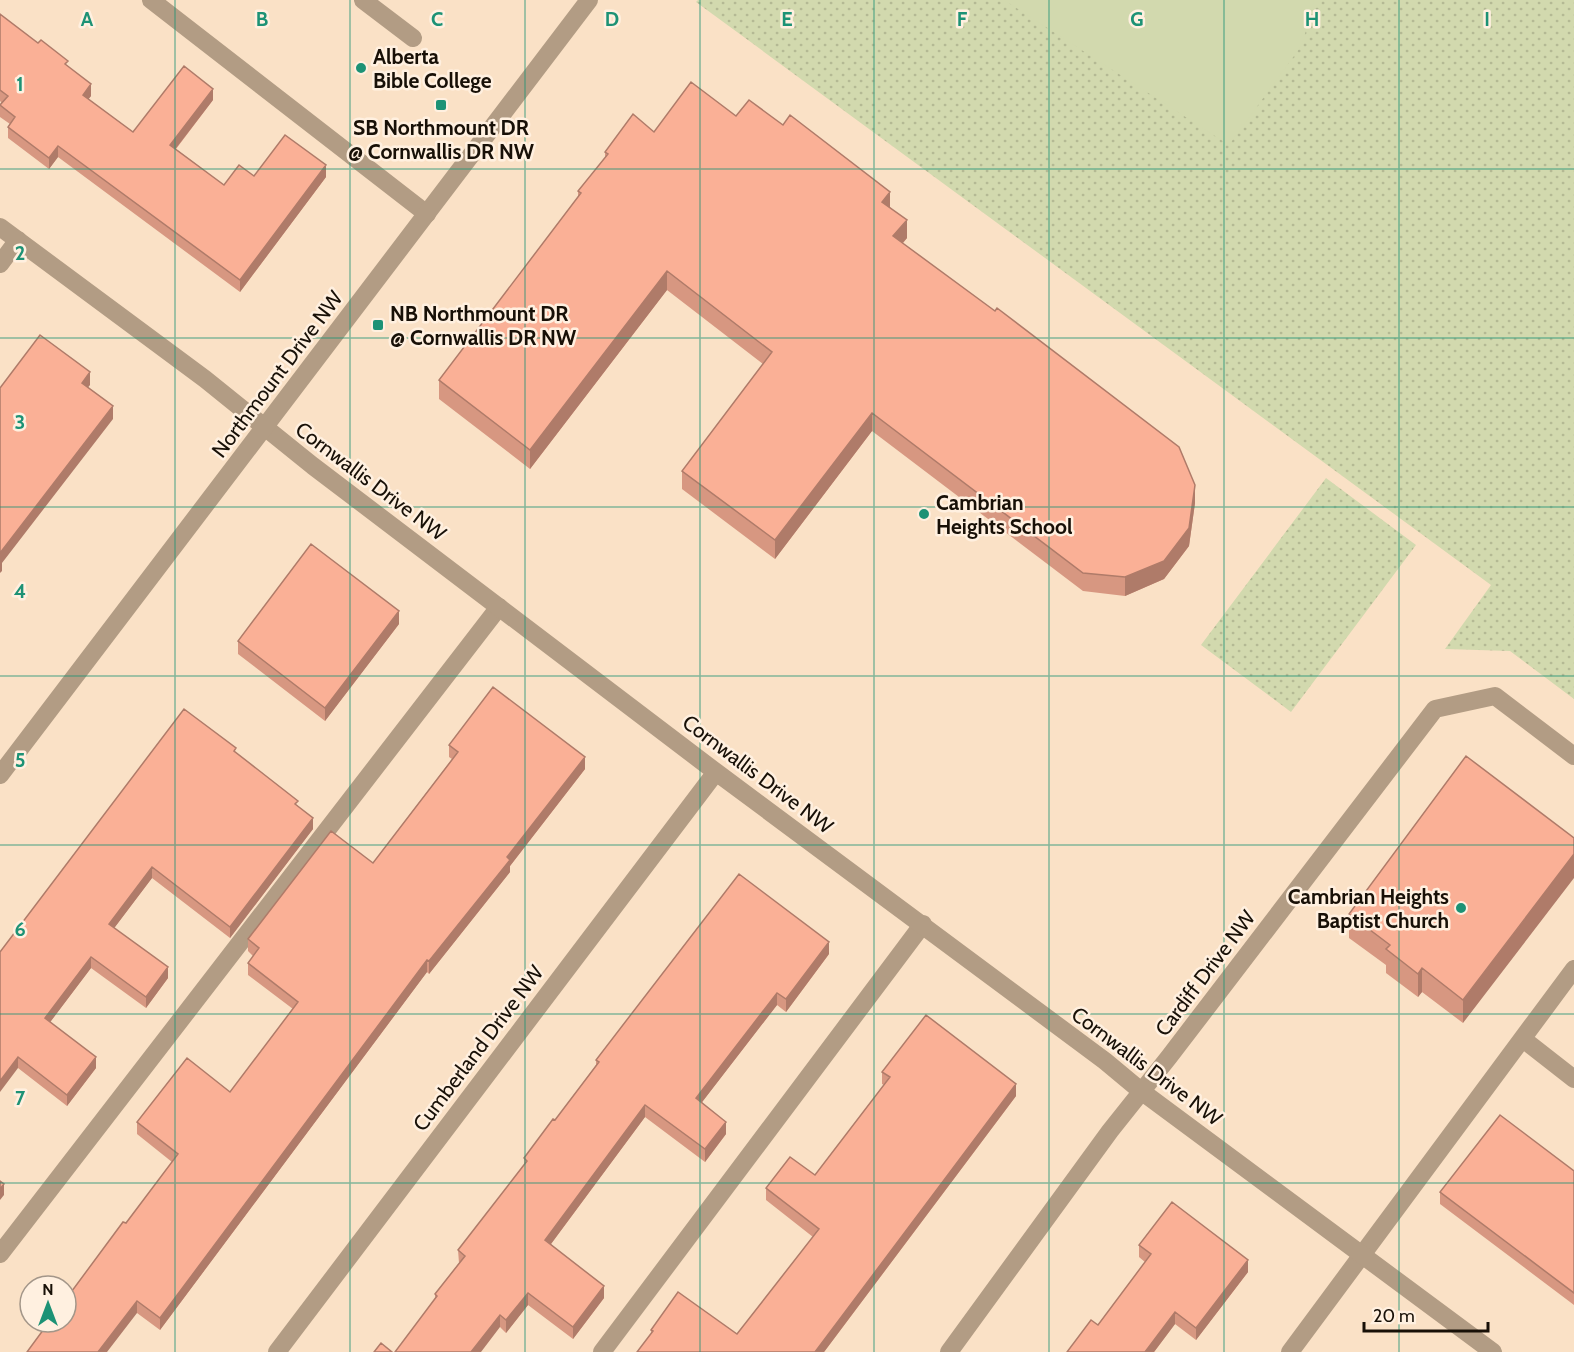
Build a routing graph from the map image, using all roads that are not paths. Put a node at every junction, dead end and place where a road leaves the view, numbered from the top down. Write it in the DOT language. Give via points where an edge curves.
graph roads {
  1 [pos="151,0"];
  2 [pos="363,0"];
  3 [pos="589,0"];
  4 [pos="413,38"];
  5 [pos="427,214"];
  6 [pos="0,227"];
  7 [pos="18,240"];
  8 [pos="0,264"];
  9 [pos="264,428"];
  10 [pos="500,607"];
  11 [pos="1574,756"];
  12 [pos="716,772"];
  13 [pos="0,775"];
  14 [pos="923,924"];
  15 [pos="1574,969"];
  16 [pos="1523,1039"];
  17 [pos="1574,1079"];
  18 [pos="1141,1091"];
  19 [pos="0,1254"];
  20 [pos="1363,1254"];
  21 [pos="277,1352"];
  22 [pos="602,1352"];
  23 [pos="949,1352"];
  24 [pos="1290,1352"];
  25 [pos="1493,1352"];
  1 -- 5 [label="street"];
  2 -- 4 [label="street"];
  3 -- 5 [label="street, Northmount Drive NW"];
  5 -- 9 [label="street, Northmount Drive NW"];
  6 -- 7 [label="street, Cornwallis Drive NW"];
  7 -- 8 [label="street"];
  7 -- 9 [label="street, Cornwallis Drive NW"];
  9 -- 10 [label="street, Cornwallis Drive NW"];
  9 -- 13 [label="street, Northmount Drive NW"];
  10 -- 12 [label="street, Cornwallis Drive NW"];
  10 -- 19 [label="street"];
  11 -- 18 [label="street, Cardiff Drive NW" via="1495,696 1435,709"];
  12 -- 14 [label="street, Cornwallis Drive NW"];
  12 -- 21 [label="street, Cumberland Drive NW"];
  14 -- 18 [label="street, Cornwallis Drive NW"];
  14 -- 22 [label="street"];
  15 -- 16 [label="street"];
  16 -- 17 [label="street"];
  16 -- 20 [label="street"];
  18 -- 20 [label="street, Cornwallis Drive NW"];
  18 -- 23 [label="street, Cardiff Drive NW"];
  20 -- 24 [label="street"];
  20 -- 25 [label="street, Cornwallis Drive NW"];
}
